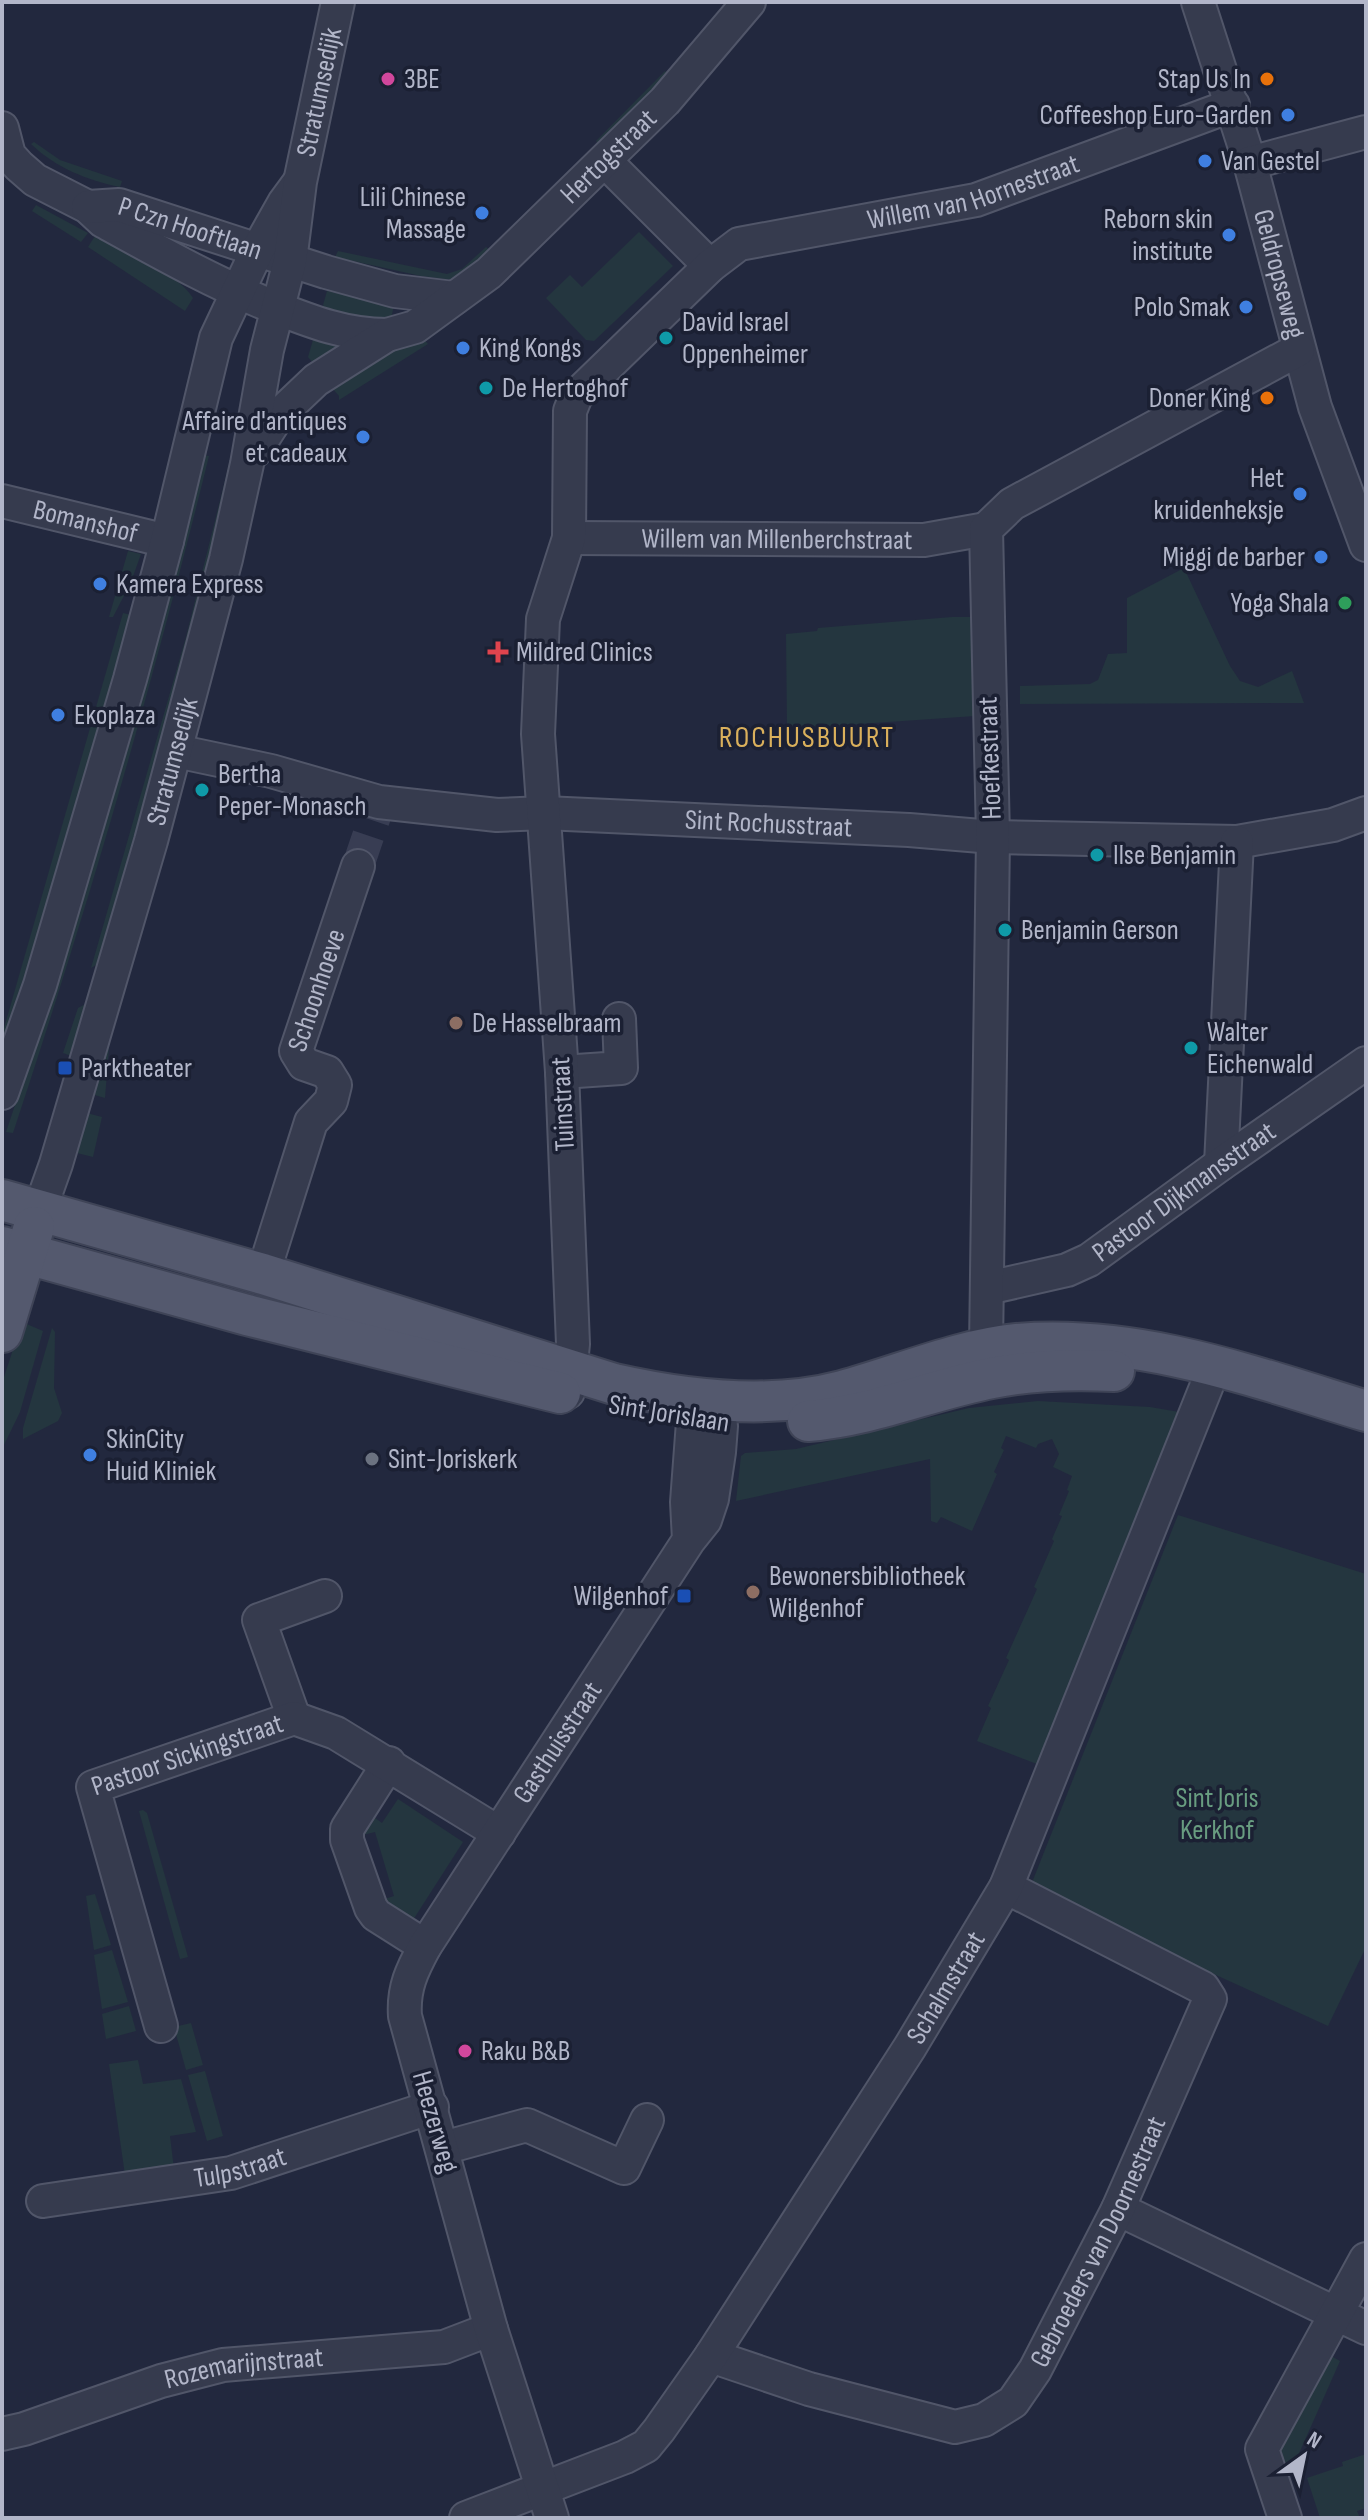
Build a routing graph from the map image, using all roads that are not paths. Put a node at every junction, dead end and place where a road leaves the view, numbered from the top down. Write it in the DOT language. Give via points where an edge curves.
graph roads {
  1 [pos="338,2"];
  2 [pos="749,2"];
  3 [pos="1198,2"];
  4 [pos="1233,105"];
  5 [pos="1366,132"];
  6 [pos="4,147"];
  7 [pos="605,161"];
  8 [pos="1250,163"];
  9 [pos="300,182"];
  10 [pos="88,207"];
  11 [pos="257,251"];
  12 [pos="290,261"];
  13 [pos="710,266"];
  14 [pos="236,292"];
  15 [pos="454,298"];
  16 [pos="278,308"];
  17 [pos="387,335"];
  18 [pos="1298,350"];
  19 [pos="247,464"];
  20 [pos="2,501"];
  21 [pos="986,529"];
  22 [pos="569,538"];
  23 [pos="167,541"];
  24 [pos="1366,545"];
  25 [pos="176,751"];
  26 [pos="545,813"];
  27 [pos="1366,813"];
  28 [pos="993,837"];
  29 [pos="1237,842"];
  30 [pos="358,866"];
  31 [pos="619,1019"];
  32 [pos="1366,1063"];
  33 [pos="562,1072"];
  34 [pos="2,1093"];
  35 [pos="1221,1164"];
  36 [pos="2,1200"];
  37 [pos="39,1212"];
  38 [pos="14,1250"];
  39 [pos="263,1274"];
  40 [pos="988,1288"];
  41 [pos="2,1332"];
  42 [pos="986,1348"];
  43 [pos="570,1383"];
  44 [pos="1207,1385"];
  45 [pos="1366,1411"];
  46 [pos="708,1417"];
  47 [pos="1366,1432"];
  48 [pos="325,1596"];
  49 [pos="294,1718"];
  50 [pos="389,1763"];
  51 [pos="499,1833"];
  52 [pos="1006,1887"];
  53 [pos="425,1946"];
  54 [pos="161,2026"];
  55 [pos="432,2107"];
  56 [pos="647,2120"];
  57 [pos="443,2148"];
  58 [pos="43,2201"];
  59 [pos="1118,2209"];
  60 [pos="1366,2259"];
  61 [pos="1352,2320"];
  62 [pos="491,2329"];
  63 [pos="711,2356"];
  64 [pos="3,2434"];
  65 [pos="548,2503"];
  66 [pos="466,2518"];
  67 [pos="1285,2518"];
  1 -- 9 [label="street, Stratumsedijk"];
  2 -- 7 [label="street, Hertogstraat" via="693,72"];
  3 -- 4 [label="street, Geldropseweg"];
  4 -- 8 [label="street, Geldropseweg"];
  4 -- 13 [label="street, Willem van Hornestraat" via="976,200 739,244"];
  5 -- 8 [label="street"];
  6 -- 10 [label="street, P Czn Hooftlaan" via="35,180"];
  7 -- 13 [label="street"];
  7 -- 15 [label="street, Hertogstraat" via="489,273"];
  8 -- 18 [label="street, Geldropseweg"];
  9 -- 11 [label="street, Stratumsedijk"];
  9 -- 12 [label="street, Stratumsedijk"];
  10 -- 11 [label="street, P Czn Hooftlaan" via="119,205"];
  10 -- 14 [label="street, P Czn Hooftlaan" via="103,221"];
  11 -- 12 [label="street, P Czn Hooftlaan"];
  11 -- 14 [label="street, Stratumsedijk"];
  12 -- 15 [label="street" via="395,291"];
  12 -- 16 [label="street, Stratumsedijk"];
  13 -- 22 [label="street, Willem van Hornestraat" via="576,396 570,411"];
  14 -- 16 [label="street, Hertogstraat"];
  14 -- 23 [label="street, Stratumsedijk" via="216,338"];
  15 -- 17 [label="street, Hertogstraat" via="415,327"];
  16 -- 17 [label="street, Hertogstraat" via="321,326"];
  16 -- 19 [label="street, Stratumsedijk"];
  17 -- 19 [label="street, Hertogstraat" via="316,380 277,417"];
  18 -- 21 [label="street" via="1012,504"];
  18 -- 24 [label="street, Geldropseweg"];
  19 -- 25 [label="street, Stratumsedijk"];
  20 -- 23 [label="street, Bomanshof"];
  21 -- 22 [label="street, Willem van Millenberchstraat" via="924,540"];
  21 -- 28 [label="street, Hoefkestraat"];
  22 -- 26 [label="street, Tuinstraat" via="543,619 538,734"];
  23 -- 34 [label="street, Stratumsedijk" via="40,985"];
  25 -- 26 [label="street, Sint Rochusstraat" via="271,771 377,809"];
  25 -- 37 [label="street, Stratumsedijk"];
  26 -- 28 [label="street, Sint Rochusstraat"];
  26 -- 33 [label="street, Tuinstraat"];
  27 -- 29 [label="street, Sint Rochusstraat" via="1333,825"];
  28 -- 29 [label="street, Sint Rochusstraat"];
  28 -- 40 [label="street, Hoefkestraat"];
  29 -- 35 [label="street"];
  30 -- 39 [label="street, Schoonhoeve" via="296,1051 304,1064 327,1072 335,1085 331,1101 311,1122"];
  31 -- 33 [label="street" via="621,1068"];
  32 -- 35 [label="street, Pastoor Dijkmansstraat"];
  33 -- 43 [label="street, Tuinstraat" via="573,1344"];
  35 -- 40 [label="street, Pastoor Dijkmansstraat" via="1089,1260"];
  36 -- 37 [label="main road, Sint Jorislaan"];
  37 -- 38 [label="main road, Stratumsedijk"];
  37 -- 39 [label="main road, Sint Jorislaan"];
  38 -- 41 [label="main road, Stratumsedijk"];
  38 -- 43 [label="main road, Sint Jorislaan" via="247,1315"];
  39 -- 43 [label="main road, Sint Jorislaan"];
  40 -- 42 [label="street, Hoefkestraat"];
  42 -- 45 [label="main road, Sint Jorislaan" via="1087,1342 1146,1350 1208,1363"];
  42 -- 46 [label="main road, Sint Jorislaan" via="840,1392"];
  43 -- 46 [label="main road, Sint Jorislaan" via="643,1391"];
  44 -- 46 [label="main road, Sint Jorislaan" via="1118,1371 1054,1371 993,1378 862,1414 812,1421"];
  44 -- 47 [label="main road, Sint Jorislaan"];
  44 -- 52 [label="street, Schalmstraat"];
  46 -- 51 [label="street, Gasthuisstraat" via="687,1502 689,1540"];
  48 -- 49 [label="street" via="259,1620"];
  49 -- 50 [label="street, Pastoor Sickingstraat" via="336,1733"];
  49 -- 54 [label="street, Pastoor Sickingstraat" via="93,1787"];
  50 -- 51 [label="street, Pastoor Sickingstraat"];
  50 -- 53 [label="street" via="347,1829 347,1840 376,1915"];
  51 -- 53 [label="street, Gasthuisstraat"];
  52 -- 59 [label="street, Gebroeders van Doornestraat" via="1203,1988 1210,1999"];
  52 -- 63 [label="street, Schalmstraat"];
  53 -- 55 [label="street, Heezerweg" via="404,1998"];
  55 -- 57 [label="street, Heezerweg"];
  55 -- 58 [label="street, Tulpstraat" via="231,2173"];
  56 -- 57 [label="street" via="624,2168 527,2125"];
  57 -- 62 [label="street, Heezerweg"];
  59 -- 61 [label="street"];
  59 -- 63 [label="street, Gebroeders van Doornestraat" via="1035,2370 1013,2402 984,2420 955,2427 809,2389"];
  60 -- 61 [label="street"];
  61 -- 67 [label="street" via="1262,2449"];
  62 -- 64 [label="street, Rozemarijnstraat" via="444,2347 223,2365"];
  62 -- 65 [label="street, Heezerweg"];
  63 -- 65 [label="street, Schalmstraat" via="646,2446"];
  65 -- 66 [label="street, Schalmstraat"];
}
